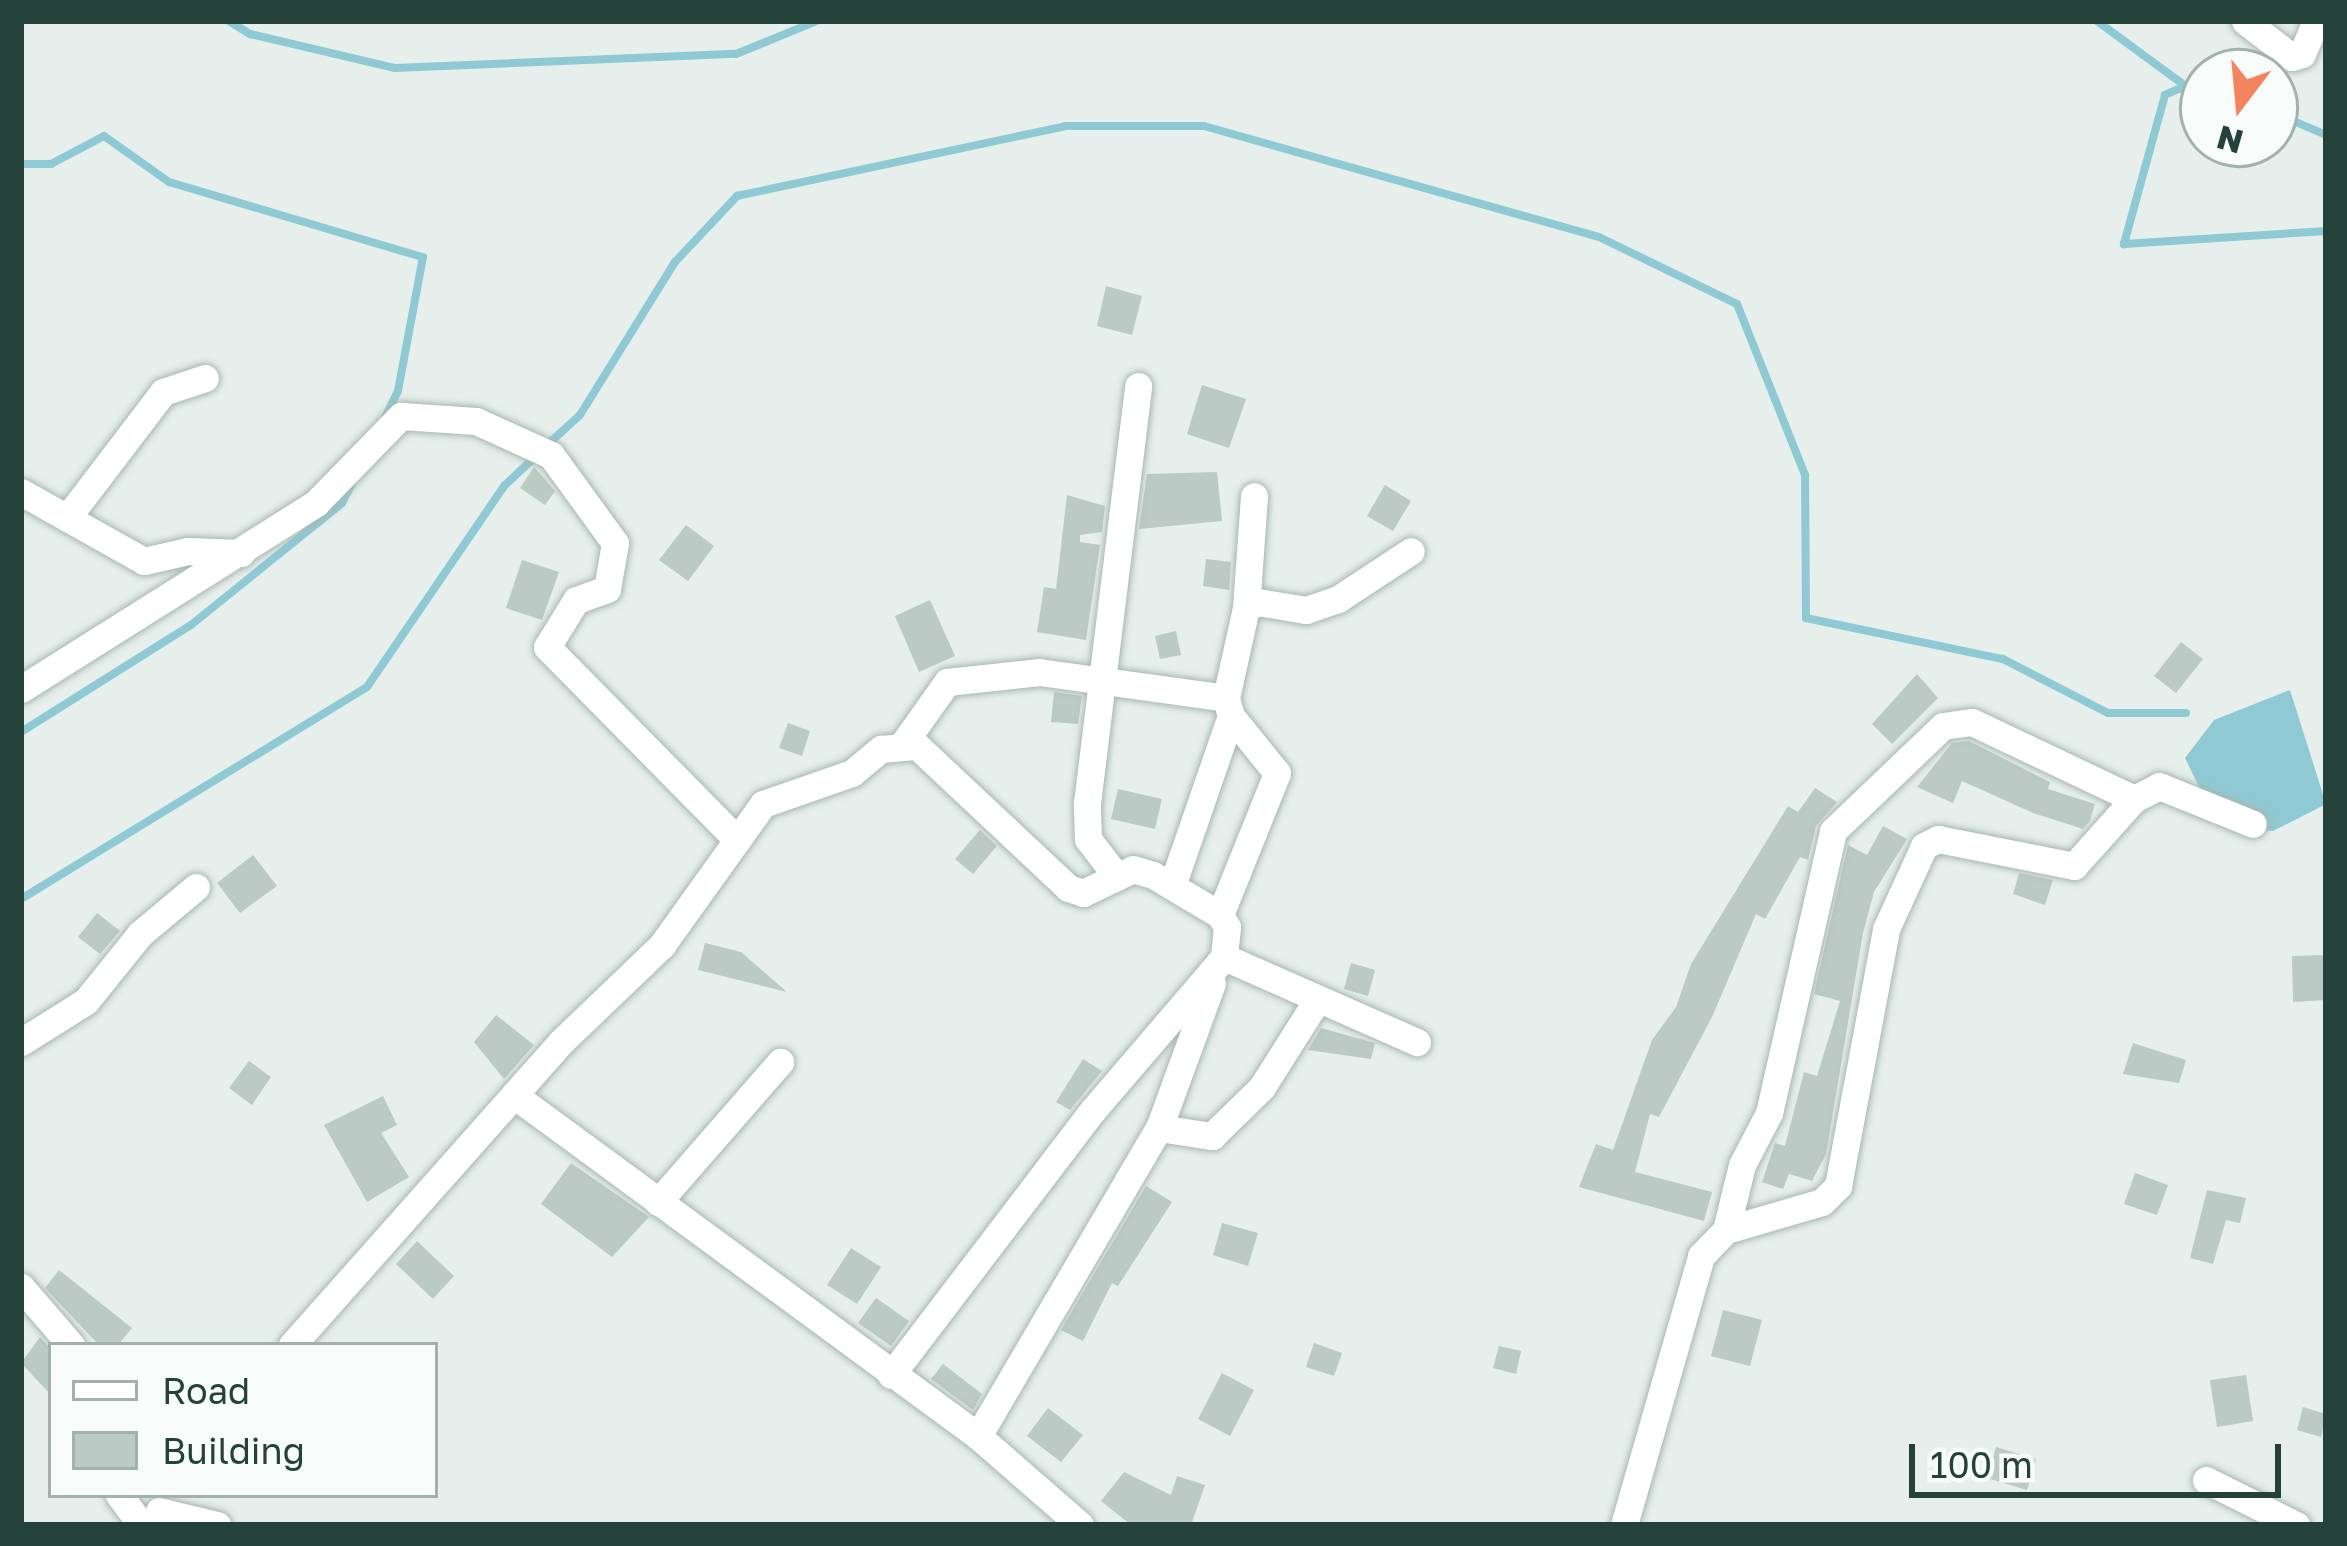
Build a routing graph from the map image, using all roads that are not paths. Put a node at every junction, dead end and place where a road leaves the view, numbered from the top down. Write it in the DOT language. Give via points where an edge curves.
graph roads {
  1 [pos="2245,21"];
  2 [pos="2316,21"];
  3 [pos="205,378"];
  4 [pos="1138,386"];
  5 [pos="21,492"];
  6 [pos="1254,496"];
  7 [pos="67,518"];
  8 [pos="1411,551"];
  9 [pos="241,553"];
  10 [pos="1246,608"];
  11 [pos="1102,676"];
  12 [pos="21,689"];
  13 [pos="1228,707"];
  14 [pos="904,744"];
  15 [pos="2134,799"];
  16 [pos="2253,824"];
  17 [pos="737,840"];
  18 [pos="1117,877"];
  19 [pos="1172,886"];
  20 [pos="196,887"];
  21 [pos="1220,915"];
  22 [pos="1224,957"];
  23 [pos="1317,1000"];
  24 [pos="21,1042"];
  25 [pos="1417,1042"];
  26 [pos="780,1062"];
  27 [pos="514,1095"];
  28 [pos="1159,1128"];
  29 [pos="658,1202"];
  30 [pos="1726,1230"];
  31 [pos="21,1287"];
  32 [pos="68,1342"];
  33 [pos="295,1342"];
  34 [pos="891,1375"];
  35 [pos="978,1436"];
  36 [pos="2206,1480"];
  37 [pos="125,1498"];
  38 [pos="155,1514"];
  39 [pos="217,1525"];
  40 [pos="1080,1525"];
  41 [pos="1624,1525"];
  42 [pos="2296,1525"];
  1 -- 2 [label="street" via="2293,57"];
  3 -- 7 [label="street" via="163,392"];
  4 -- 11 [label="street"];
  5 -- 7 [label="street"];
  6 -- 10 [label="street"];
  7 -- 9 [label="street" via="144,561 188,551"];
  8 -- 10 [label="street" via="1339,599 1306,610 1258,602"];
  9 -- 12 [label="street"];
  9 -- 17 [label="street" via="316,503 401,416 476,421 551,455 615,543 607,589 577,600 547,647"];
  10 -- 13 [label="street"];
  11 -- 13 [label="street"];
  11 -- 14 [label="street" via="1039,672 946,682"];
  11 -- 18 [label="street" via="1088,839"];
  13 -- 19 [label="street"];
  13 -- 21 [label="street" via="1277,773"];
  14 -- 17 [label="street" via="881,749 852,773 763,804"];
  14 -- 18 [label="street" via="938,762 1068,888 1083,893"];
  15 -- 16 [label="street" via="2159,786"];
  15 -- 30 [label="street" via="2074,866 1938,839 1924,846 1886,928 1838,1186 1822,1202"];
  15 -- 30 [label="street" via="1972,722 1943,727 1833,831 1769,1113 1742,1165"];
  17 -- 27 [label="street" via="662,945"];
  18 -- 19 [label="street" via="1133,869"];
  19 -- 21 [label="street"];
  20 -- 24 [label="street" via="140,934 86,1001"];
  21 -- 22 [label="street"];
  22 -- 23 [label="street"];
  22 -- 28 [label="street"];
  22 -- 34 [label="street" via="1093,1110"];
  23 -- 25 [label="street"];
  23 -- 28 [label="street" via="1262,1087 1212,1136"];
  26 -- 29 [label="street"];
  27 -- 29 [label="street"];
  27 -- 33 [label="street"];
  28 -- 35 [label="street"];
  29 -- 34 [label="street"];
  30 -- 41 [label="street" via="1701,1256"];
  31 -- 32 [label="street"];
  34 -- 35 [label="street"];
  35 -- 40 [label="street"];
  36 -- 42 [label="street"];
  37 -- 38 [label="street"];
  38 -- 39 [label="street"];
}
